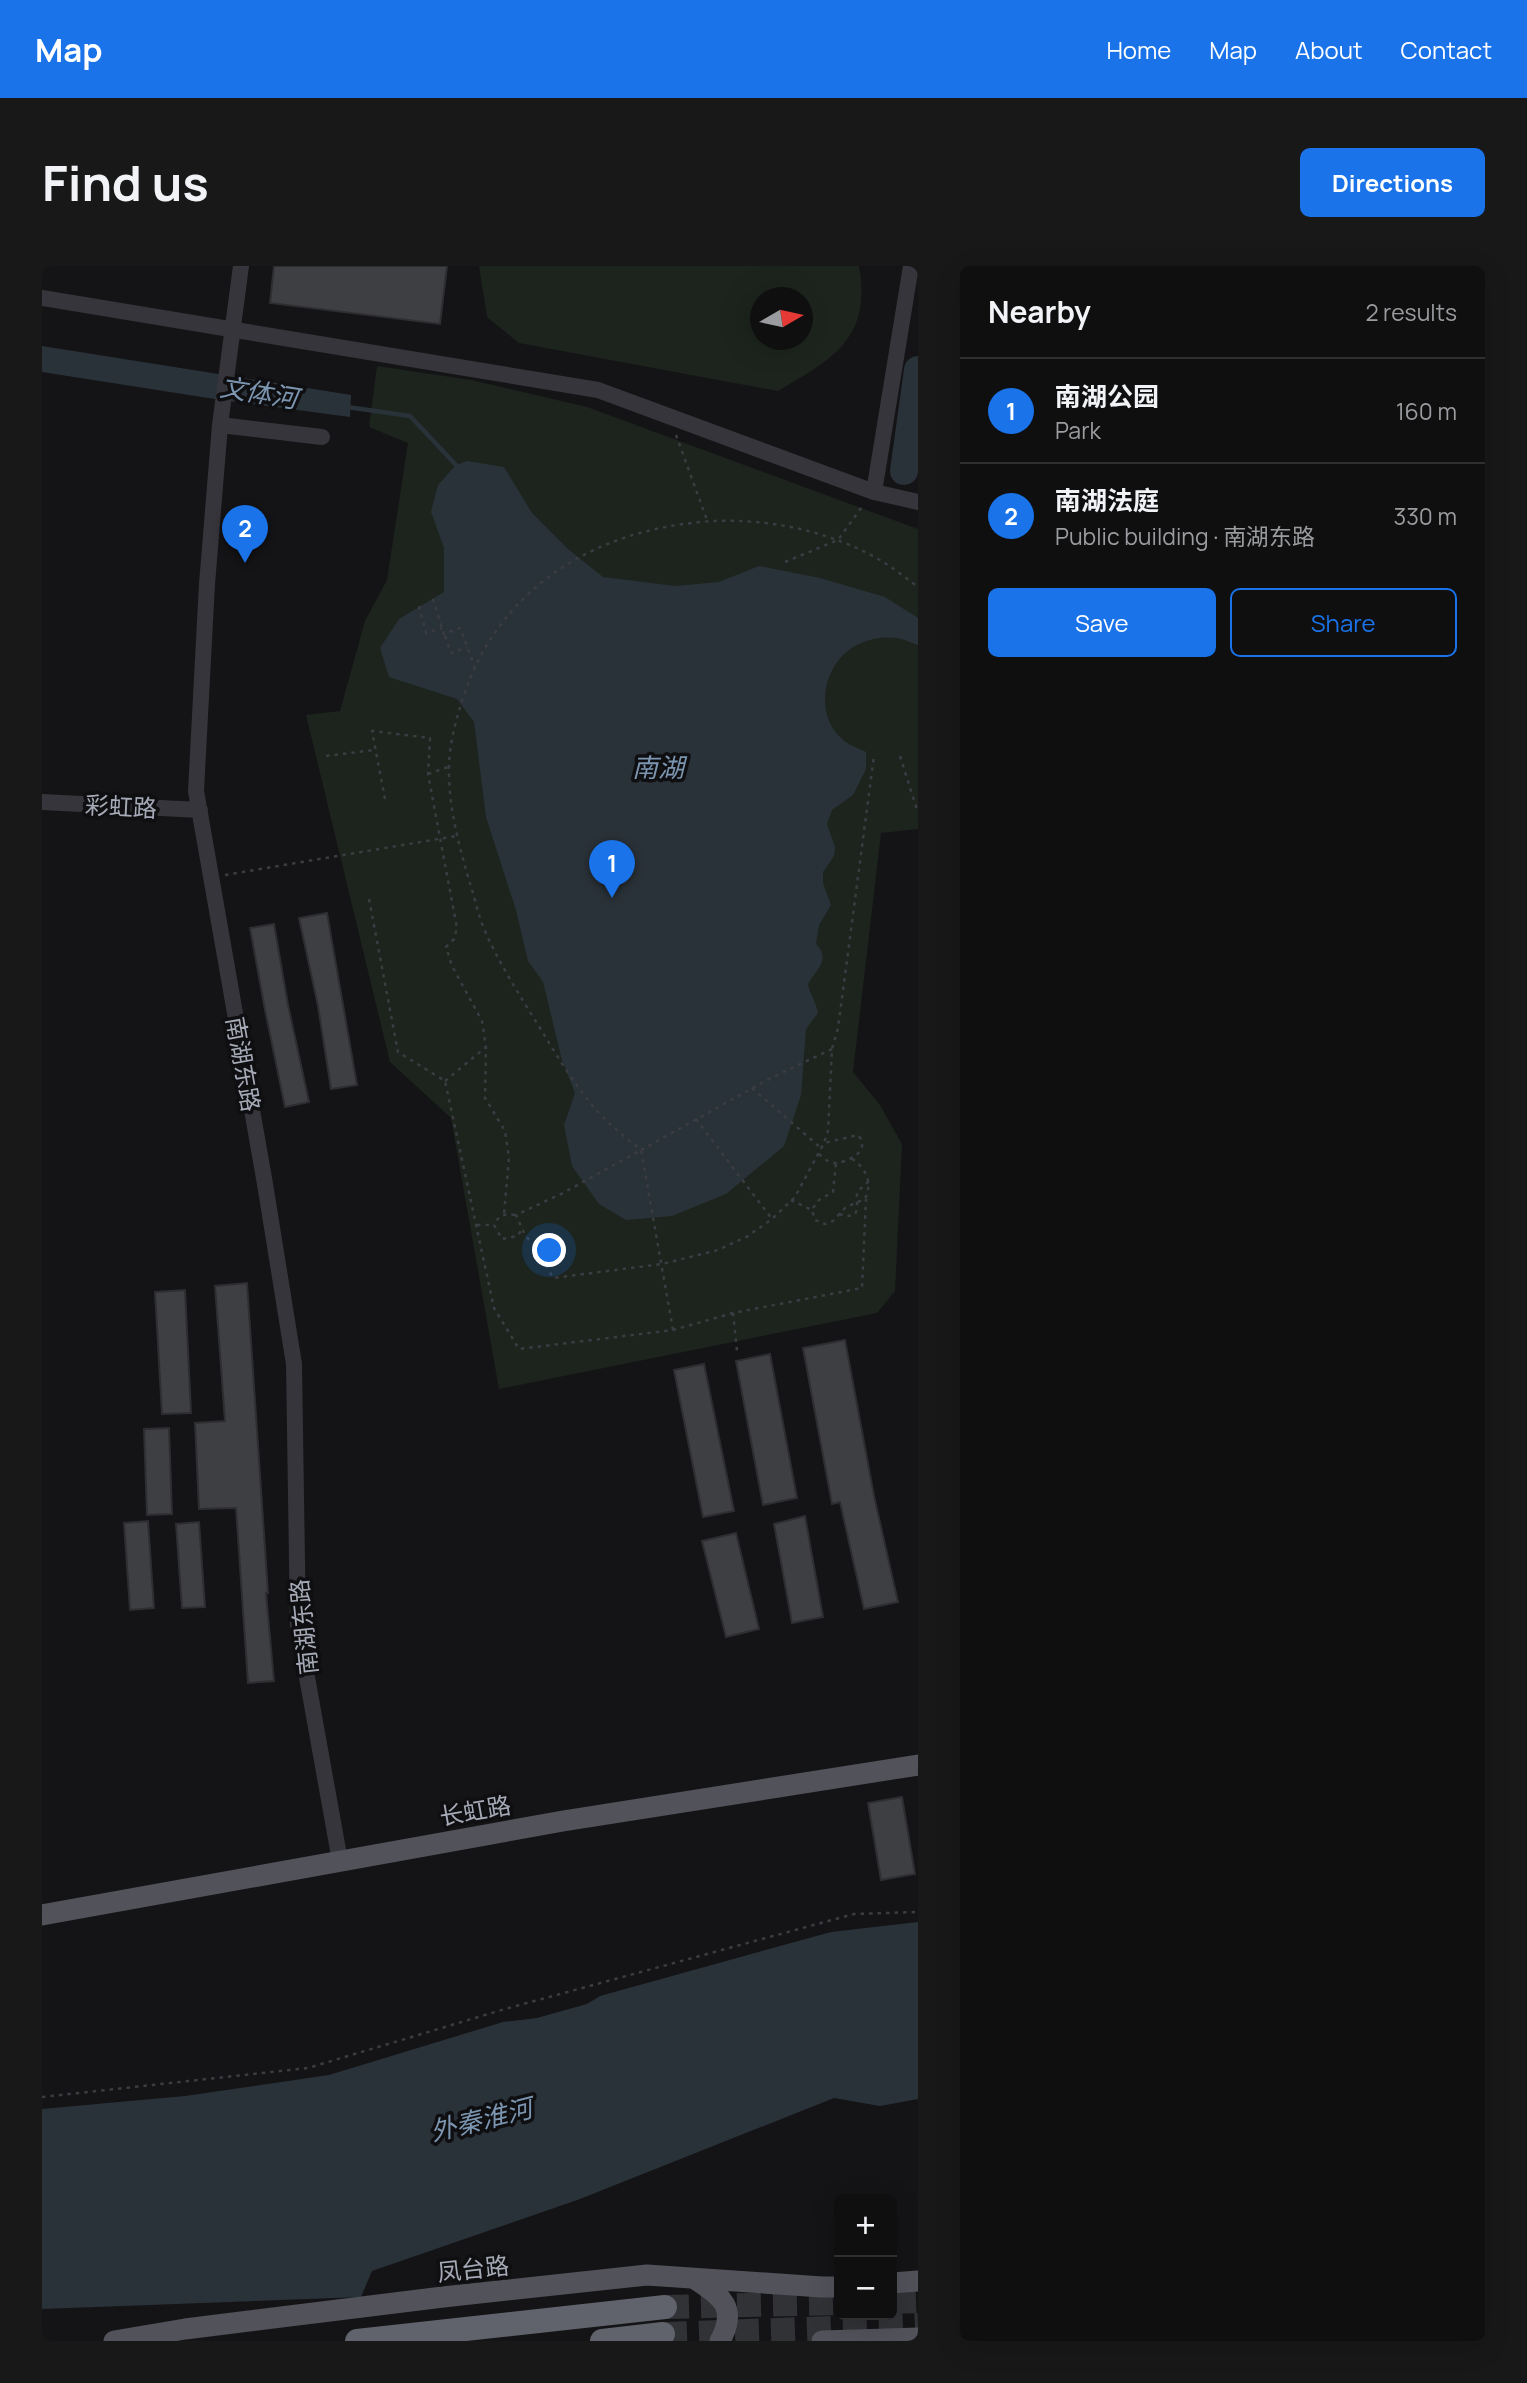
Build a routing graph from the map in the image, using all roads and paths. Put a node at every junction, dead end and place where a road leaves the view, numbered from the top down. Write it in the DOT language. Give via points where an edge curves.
graph roads {
  1 [pos="241,266"];
  2 [pos="911,266"];
  3 [pos="42,298"];
  4 [pos="233,329"];
  5 [pos="670,416"];
  6 [pos="220,425"];
  7 [pos="322,438"];
  8 [pos="874,492"];
  9 [pos="918,502"];
  10 [pos="707,520"];
  11 [pos="838,540"];
  12 [pos="785,562"];
  13 [pos="918,587"];
  14 [pos="433,599"];
  15 [pos="419,607"];
  16 [pos="442,628"];
  17 [pos="444,634"];
  18 [pos="467,647"];
  19 [pos="475,667"];
  20 [pos="374,750"];
  21 [pos="326,756"];
  22 [pos="874,756"];
  23 [pos="900,756"];
  24 [pos="449,766"];
  25 [pos="428,774"];
  26 [pos="385,799"];
  27 [pos="42,802"];
  28 [pos="200,810"];
  29 [pos="918,813"];
  30 [pos="456,836"];
  31 [pos="440,839"];
  32 [pos="212,877"];
  33 [pos="369,899"];
  34 [pos="486,1047"];
  35 [pos="832,1049"];
  36 [pos="445,1081"];
  37 [pos="752,1088"];
  38 [pos="696,1119"];
  39 [pos="824,1143"];
  40 [pos="822,1149"];
  41 [pos="641,1150"];
  42 [pos="819,1154"];
  43 [pos="851,1158"];
  44 [pos="836,1163"];
  45 [pos="869,1181"];
  46 [pos="866,1199"];
  47 [pos="791,1200"];
  48 [pos="858,1203"];
  49 [pos="813,1210"];
  50 [pos="505,1214"];
  51 [pos="839,1214"];
  52 [pos="516,1215"];
  53 [pos="772,1219"];
  54 [pos="477,1224"];
  55 [pos="494,1225"];
  56 [pos="522,1230"];
  57 [pos="662,1264"];
  58 [pos="733,1313"];
  59 [pos="673,1329"];
  60 [pos="737,1351"];
  61 [pos="918,1765"];
  62 [pos="340,1861"];
  63 [pos="918,1912"];
  64 [pos="42,1915"];
  65 [pos="42,2097"];
  66 [pos="692,2277"];
  67 [pos="918,2281"];
  68 [pos="897,2283"];
  69 [pos="834,2287"];
  70 [pos="665,2307"];
  71 [pos="663,2334"];
  72 [pos="918,2338"];
  73 [pos="114,2341"];
  74 [pos="357,2341"];
  75 [pos="603,2341"];
  76 [pos="720,2341"];
  77 [pos="822,2341"];
  1 -- 4 [label="street, 南湖东路"];
  2 -- 8 [label="street"];
  3 -- 4 [label="street"];
  4 -- 5 [label="street" via="598,390"];
  4 -- 6 [label="street, 南湖东路"];
  5 -- 8 [label="street"];
  5 -- 10 [label="path"];
  6 -- 7 [label="street"];
  6 -- 28 [label="street, 南湖东路" via="196,792"];
  8 -- 9 [label="street"];
  8 -- 11 [label="path"];
  10 -- 11 [label="path" via="783,526"];
  10 -- 19 [label="path" via="639,531 560,568 528,593"];
  11 -- 12 [label="path"];
  11 -- 13 [label="path" via="866,552"];
  14 -- 16 [label="path"];
  15 -- 16 [label="path" via="426,633"];
  16 -- 17 [label="path"];
  17 -- 18 [label="path" via="460,628"];
  17 -- 18 [label="path" via="451,653"];
  18 -- 19 [label="path"];
  19 -- 24 [label="path" via="453,731"];
  20 -- 21 [label="path"];
  20 -- 25 [label="path" via="372,731 430,738"];
  20 -- 26 [label="path"];
  22 -- 35 [label="path"];
  23 -- 29 [label="path"];
  24 -- 25 [label="path"];
  24 -- 30 [label="path"];
  25 -- 31 [label="path"];
  27 -- 28 [label="street, 彩虹路"];
  28 -- 32 [label="street, 南湖东路"];
  30 -- 31 [label="path"];
  30 -- 41 [label="path" via="484,929 509,979 598,1111"];
  31 -- 32 [label="path"];
  31 -- 34 [label="path" via="457,928 446,947 482,1021"];
  32 -- 62 [label="street, 南湖东路" via="294,1364 298,1627"];
  33 -- 36 [label="path" via="398,1052"];
  34 -- 36 [label="path"];
  34 -- 50 [label="path" via="485,1098 505,1131 509,1158"];
  35 -- 37 [label="path"];
  35 -- 39 [label="path"];
  36 -- 54 [label="path"];
  37 -- 38 [label="path"];
  37 -- 40 [label="path"];
  38 -- 41 [label="path"];
  38 -- 53 [label="path"];
  39 -- 40 [label="path"];
  39 -- 43 [label="path" via="858,1135 862,1146"];
  40 -- 42 [label="path"];
  41 -- 52 [label="path"];
  41 -- 57 [label="path"];
  42 -- 44 [label="path"];
  42 -- 47 [label="path"];
  43 -- 44 [label="path"];
  43 -- 45 [label="path" via="861,1164"];
  44 -- 49 [label="path" via="833,1192"];
  45 -- 46 [label="path"];
  45 -- 48 [label="path" via="857,1192"];
  46 -- 48 [label="path"];
  46 -- 58 [label="path" via="862,1288"];
  47 -- 49 [label="path"];
  47 -- 53 [label="path"];
  48 -- 51 [label="path"];
  48 -- 51 [label="path" via="855,1214"];
  49 -- 51 [label="path" via="815,1220 825,1224"];
  50 -- 52 [label="path"];
  50 -- 55 [label="path"];
  52 -- 56 [label="path"];
  53 -- 57 [label="path" via="718,1250"];
  54 -- 55 [label="path"];
  54 -- 59 [label="path" via="494,1308 519,1349"];
  55 -- 56 [label="path" via="502,1239"];
  56 -- 57 [label="path" via="553,1278"];
  57 -- 59 [label="path"];
  58 -- 59 [label="path"];
  58 -- 60 [label="path"];
  61 -- 62 [label="main road, 长虹路"];
  62 -- 64 [label="main road, 长虹路"];
  63 -- 65 [label="path" via="854,1914 308,2068"];
  66 -- 69 [label="main road, 凤台路"];
  66 -- 73 [label="main road, 凤台路" via="647,2276 443,2297"];
  66 -- 76 [label="main road" via="720,2295 727,2323"];
  67 -- 68 [label="main road"];
  70 -- 74 [label="highway"];
  71 -- 75 [label="highway"];
  72 -- 77 [label="main road"];
}
